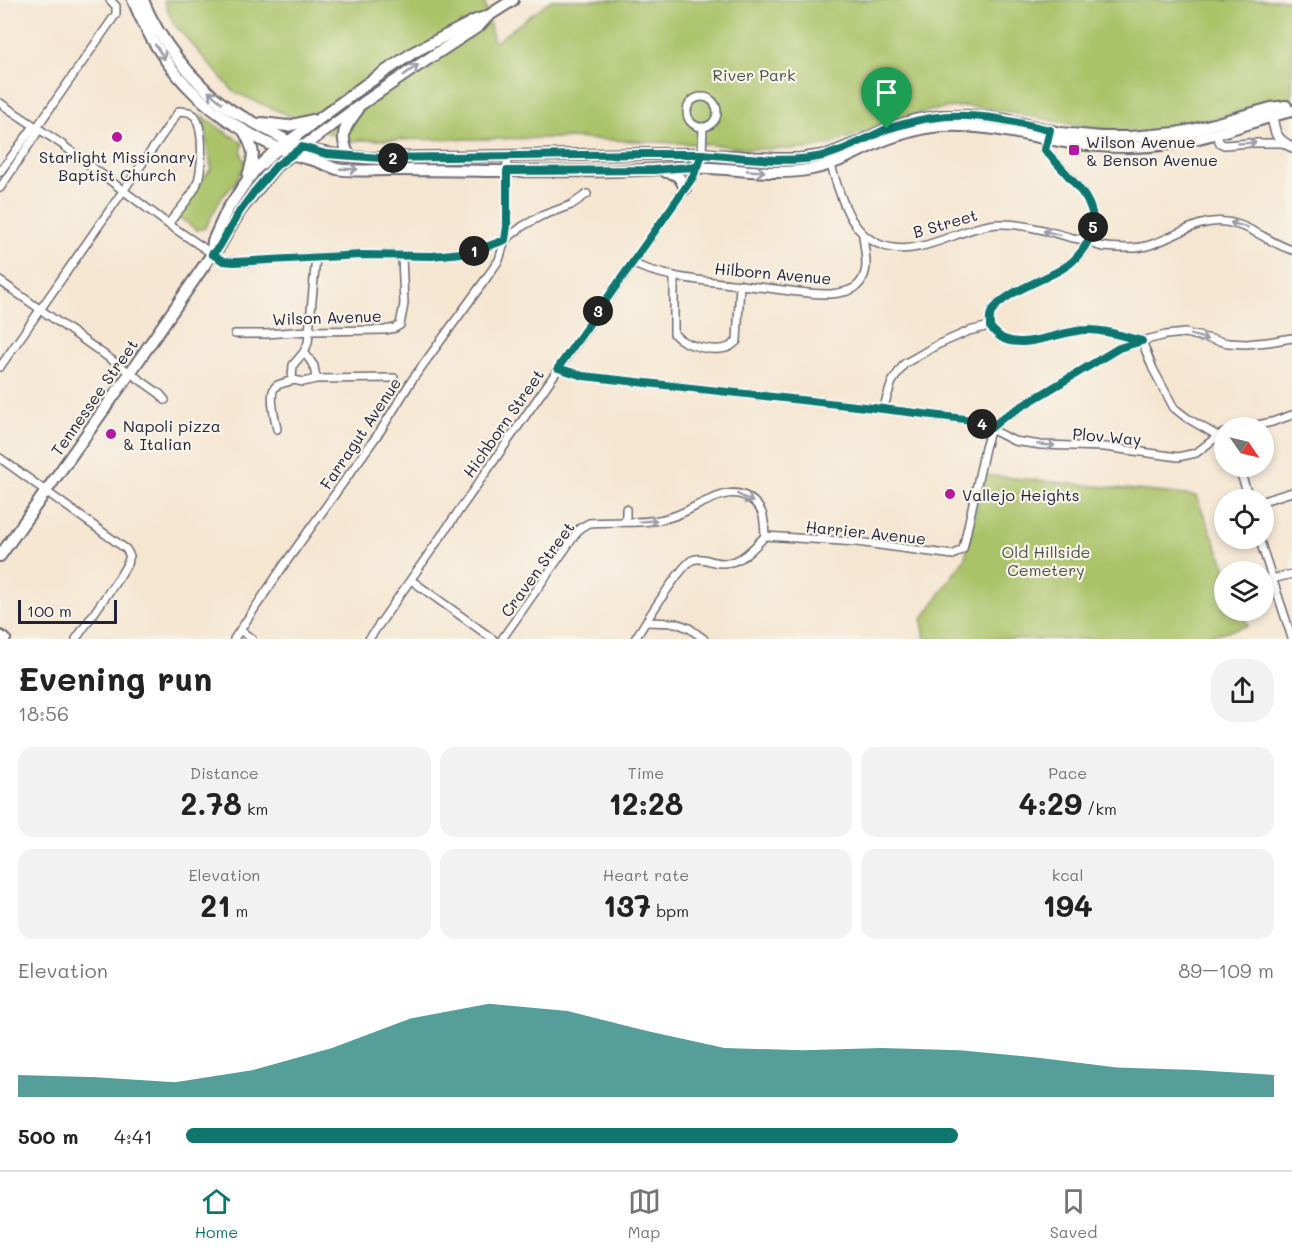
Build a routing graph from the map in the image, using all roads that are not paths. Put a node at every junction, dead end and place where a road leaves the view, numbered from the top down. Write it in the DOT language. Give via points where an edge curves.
graph roads {
  1 [pos="110,0"];
  2 [pos="133,0"];
  3 [pos="143,0"];
  4 [pos="513,0"];
  5 [pos="488,16"];
  6 [pos="0,103"];
  7 [pos="363,103"];
  8 [pos="1292,105"];
  9 [pos="1292,111"];
  10 [pos="1271,112"];
  11 [pos="323,116"];
  12 [pos="247,119"];
  13 [pos="37,127"];
  14 [pos="703,128"];
  15 [pos="244,131"];
  16 [pos="1049,134"];
  17 [pos="1216,134"];
  18 [pos="283,145"];
  19 [pos="1288,145"];
  20 [pos="297,150"];
  21 [pos="702,154"];
  22 [pos="349,156"];
  23 [pos="507,156"];
  24 [pos="829,159"];
  25 [pos="698,167"];
  26 [pos="654,170"];
  27 [pos="507,171"];
  28 [pos="0,172"];
  29 [pos="246,182"];
  30 [pos="0,188"];
  31 [pos="685,189"];
  32 [pos="123,191"];
  33 [pos="587,194"];
  34 [pos="168,224"];
  35 [pos="863,234"];
  36 [pos="505,240"];
  37 [pos="1089,241"];
  38 [pos="1292,250"];
  39 [pos="212,254"];
  40 [pos="402,256"];
  41 [pos="315,257"];
  42 [pos="632,263"];
  43 [pos="674,276"];
  44 [pos="0,281"];
  45 [pos="740,284"];
  46 [pos="40,309"];
  47 [pos="990,327"];
  48 [pos="309,331"];
  49 [pos="235,334"];
  50 [pos="1292,338"];
  51 [pos="1142,341"];
  52 [pos="304,352"];
  53 [pos="0,367"];
  54 [pos="558,368"];
  55 [pos="130,373"];
  56 [pos="394,378"];
  57 [pos="316,379"];
  58 [pos="294,380"];
  59 [pos="165,400"];
  60 [pos="883,409"];
  61 [pos="1292,415"];
  62 [pos="1274,421"];
  63 [pos="991,428"];
  64 [pos="277,429"];
  65 [pos="1214,432"];
  66 [pos="1214,440"];
  67 [pos="0,459"];
  68 [pos="46,491"];
  69 [pos="1292,492"];
  70 [pos="1274,498"];
  71 [pos="626,508"];
  72 [pos="626,521"];
  73 [pos="765,536"];
  74 [pos="0,556"];
  75 [pos="1292,574"];
  76 [pos="1274,578"];
  77 [pos="411,580"];
  78 [pos="1274,585"];
  79 [pos="646,622"];
  80 [pos="240,630"];
  81 [pos="0,636"];
  82 [pos="1292,638"];
  83 [pos="5,639"];
  84 [pos="76,639"];
  85 [pos="234,639"];
  86 [pos="252,639"];
  87 [pos="369,639"];
  88 [pos="493,639"];
  89 [pos="502,639"];
  90 [pos="634,639"];
  91 [pos="704,639"];
  1 -- 13 [label="street" via="116,6 111,22"];
  2 -- 15 [label="main road, one-way" via="147,32 174,71 223,118"];
  12 -- 3 [label="main road, one-way" via="215,98 180,62"];
  4 -- 5 [label="main road"];
  7 -- 5 [label="main road, Tennessee Street, one-way" via="479,26"];
  5 -- 11 [label="main road, Tennessee Street" via="414,52"];
  6 -- 13 [label="street"];
  7 -- 20 [label="main road, Tennessee Street"];
  7 -- 22 [label="main road" via="343,138"];
  8 -- 10 [label="main road"];
  9 -- 10 [label="main road"];
  10 -- 16 [label="main road" via="1176,133 1130,137"];
  10 -- 17 [label="main road"];
  10 -- 19 [label="street" via="1277,135"];
  11 -- 12 [label="main road" via="288,126"];
  11 -- 18 [label="main road, Tennessee Street"];
  12 -- 18 [label="main road"];
  13 -- 28 [label="street" via="30,130"];
  13 -- 30 [label="street" via="37,133"];
  13 -- 32 [label="street"];
  14 -- 14 [label="street, Hichborn Street" via="716,120 717,109 711,99 699,97 687,112 693,125"];
  14 -- 21 [label="street, Hichborn Street"];
  15 -- 18 [label="main road"];
  15 -- 29 [label="main road" via="254,154"];
  16 -- 17 [label="main road" via="1082,144 1128,147 1176,143"];
  16 -- 24 [label="main road" via="940,126 888,139 848,157"];
  16 -- 37 [label="street" via="1045,150 1084,195 1093,214"];
  17 -- 19 [label="street, one-way" via="1224,145"];
  18 -- 20 [label="main road"];
  18 -- 29 [label="main road, Tennessee Street"];
  20 -- 22 [label="main road"];
  20 -- 27 [label="main road, one-way" via="337,169"];
  20 -- 39 [label="main road, Tennessee Street" via="276,166 254,192"];
  21 -- 23 [label="main road"];
  21 -- 24 [label="main road"];
  21 -- 25 [label="street, Hichborn Street"];
  22 -- 23 [label="main road"];
  23 -- 27 [label="street"];
  25 -- 24 [label="main road, one-way" via="781,171 812,169"];
  24 -- 35 [label="street, B Street" via="850,220"];
  25 -- 26 [label="main road"];
  25 -- 31 [label="street, Hichborn Street"];
  26 -- 27 [label="main road"];
  26 -- 31 [label="main road" via="675,173"];
  27 -- 36 [label="street"];
  29 -- 39 [label="main road, Tennessee Street" via="223,218"];
  31 -- 42 [label="street, Hichborn Street"];
  32 -- 34 [label="street"];
  32 -- 34 [label="street" via="178,111 195,116 201,130 201,169 196,187"];
  32 -- 46 [label="street"];
  33 -- 36 [label="street" via="523,226"];
  34 -- 39 [label="street"];
  37 -- 35 [label="street, B Street, one-way" via="1004,224 901,248 888,247"];
  35 -- 45 [label="street, Hilborn Avenue" via="867,266 864,279 854,288 831,294"];
  36 -- 40 [label="street" via="461,254"];
  36 -- 80 [label="street, Farragut Avenue" via="499,260"];
  38 -- 37 [label="street, B Street, one-way" via="1245,226 1225,221 1198,225 1144,247 1099,246"];
  37 -- 47 [label="street" via="1064,268 1003,300 991,314"];
  39 -- 41 [label="street" via="223,261 245,262"];
  39 -- 55 [label="main road, Tennessee Street"];
  40 -- 41 [label="street"];
  40 -- 48 [label="street, Wilson Avenue" via="404,304 400,325 385,330"];
  41 -- 48 [label="street"];
  42 -- 43 [label="street, Hilborn Avenue"];
  42 -- 54 [label="street, Hichborn Street"];
  43 -- 45 [label="street, Hilborn Avenue"];
  43 -- 45 [label="street" via="674,334 692,346 720,349 736,341"];
  44 -- 46 [label="street"];
  46 -- 53 [label="street"];
  46 -- 55 [label="street"];
  47 -- 51 [label="street" via="1005,339 1020,342 1074,330 1101,331"];
  47 -- 60 [label="street" via="969,331 904,364 892,382"];
  48 -- 49 [label="street, Wilson Avenue"];
  48 -- 52 [label="street"];
  51 -- 50 [label="street, one-way" via="1185,333 1228,343"];
  51 -- 63 [label="street" via="1119,348"];
  51 -- 65 [label="street" via="1174,408"];
  52 -- 57 [label="street" via="314,366"];
  52 -- 58 [label="street" via="294,365"];
  54 -- 60 [label="street, Plov Way" via="583,376"];
  54 -- 77 [label="street, Hichborn Street"];
  55 -- 59 [label="street"];
  55 -- 68 [label="main road, Tennessee Street"];
  56 -- 57 [label="street"];
  57 -- 58 [label="street"];
  58 -- 64 [label="street" via="272,391"];
  60 -- 63 [label="street, Plov Way" via="973,420"];
  61 -- 62 [label="street"];
  63 -- 66 [label="street, Plov Way, one-way" via="1014,441 1178,457 1196,453"];
  63 -- 73 [label="street, Harrier Avenue" via="963,549 953,555 857,542"];
  67 -- 68 [label="street"];
  68 -- 74 [label="main road, Tennessee Street"];
  68 -- 84 [label="street" via="126,549 130,556"];
  69 -- 70 [label="street"];
  71 -- 72 [label="street"];
  72 -- 73 [label="street, Craven Street, one-way" via="660,520 724,494 736,493 760,508"];
  72 -- 89 [label="street, Craven Street" via="590,523 580,528"];
  73 -- 79 [label="street" via="738,561 690,561"];
  75 -- 76 [label="street"];
  77 -- 87 [label="street, Hichborn Street"];
  77 -- 88 [label="street"];
  78 -- 82 [label="street"];
  79 -- 90 [label="street"];
  79 -- 91 [label="street" via="676,623"];
  80 -- 85 [label="street, Farragut Avenue"];
  80 -- 86 [label="street"];
  81 -- 83 [label="main road"];
}
